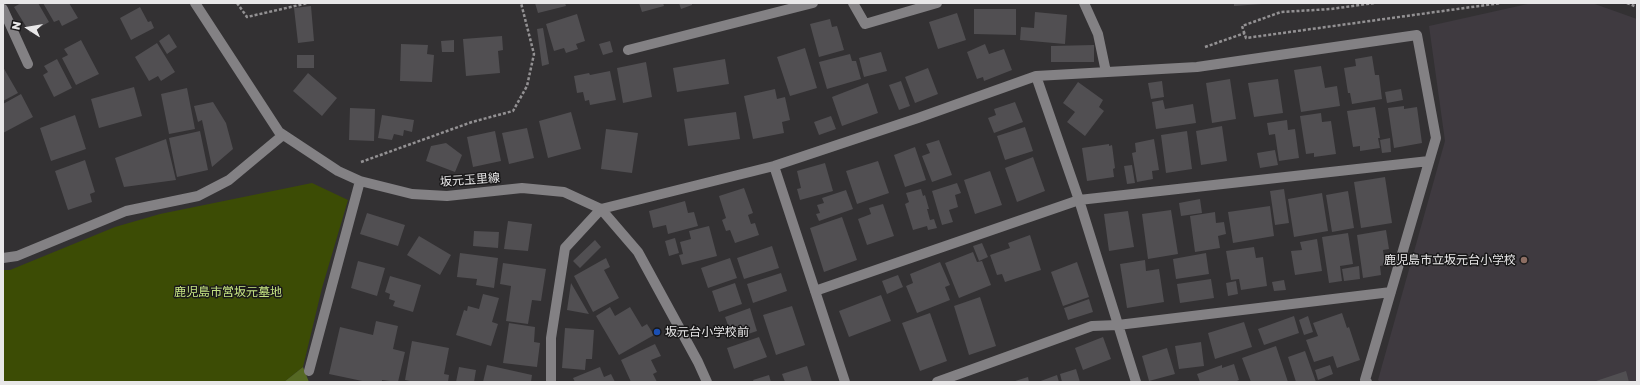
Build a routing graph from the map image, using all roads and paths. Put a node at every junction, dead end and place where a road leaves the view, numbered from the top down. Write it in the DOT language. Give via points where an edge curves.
graph roads {
  1 [pos="195,3"];
  2 [pos="237,3"];
  3 [pos="308,3"];
  4 [pos="521,3"];
  5 [pos="813,3"];
  6 [pos="853,3"];
  7 [pos="937,3"];
  8 [pos="1084,3"];
  9 [pos="1374,3"];
  10 [pos="1501,3"];
  11 [pos="1628,3"];
  12 [pos="1637,7"];
  13 [pos="3,9"];
  14 [pos="1245,34"];
  15 [pos="1204,47"];
  16 [pos="628,50"];
  17 [pos="28,64"];
  18 [pos="1106,72"];
  19 [pos="1036,76"];
  20 [pos="283,135"];
  21 [pos="1429,162"];
  22 [pos="774,166"];
  23 [pos="338,171"];
  24 [pos="360,181"];
  25 [pos="1079,200"];
  26 [pos="601,209"];
  27 [pos="3,258"];
  28 [pos="815,291"];
  29 [pos="1391,292"];
  30 [pos="1118,325"];
  31 [pos="309,371"];
  32 [pos="1364,381"];
  33 [pos="551,382"];
  34 [pos="708,382"];
  35 [pos="845,382"];
  36 [pos="937,382"];
  37 [pos="1136,382"];
  1 -- 20 [label="street, 坂元玉里線"];
  2 -- 3 [label="path" via="247,17"];
  4 -- 23 [label="path" via="534,54 527,86 514,111 472,122"];
  5 -- 16 [label="street"];
  6 -- 7 [label="street" via="865,24"];
  8 -- 18 [label="street" via="1098,34"];
  9 -- 14 [label="path" via="1281,12 1242,26"];
  10 -- 14 [label="path" via="1246,38"];
  11 -- 12 [label="path"];
  13 -- 17 [label="street"];
  14 -- 15 [label="path"];
  18 -- 19 [label="street"];
  18 -- 21 [label="street" via="1197,67 1417,35 1436,138"];
  19 -- 22 [label="street"];
  19 -- 25 [label="street"];
  20 -- 23 [label="street, 坂元玉里線"];
  20 -- 27 [label="street" via="229,180 198,196 126,212 17,256"];
  21 -- 25 [label="street"];
  21 -- 29 [label="street"];
  22 -- 26 [label="street"];
  22 -- 28 [label="street"];
  23 -- 24 [label="street, 坂元玉里線"];
  24 -- 26 [label="street, 坂元玉里線" via="412,194 447,196 522,188 564,192"];
  24 -- 31 [label="street"];
  25 -- 28 [label="street"];
  25 -- 30 [label="street"];
  26 -- 33 [label="street" via="565,248 551,338"];
  26 -- 34 [label="street, 坂元玉里線" via="638,252"];
  28 -- 35 [label="street"];
  29 -- 30 [label="street"];
  29 -- 32 [label="street"];
  30 -- 36 [label="street" via="1092,326"];
  30 -- 37 [label="street"];
}
